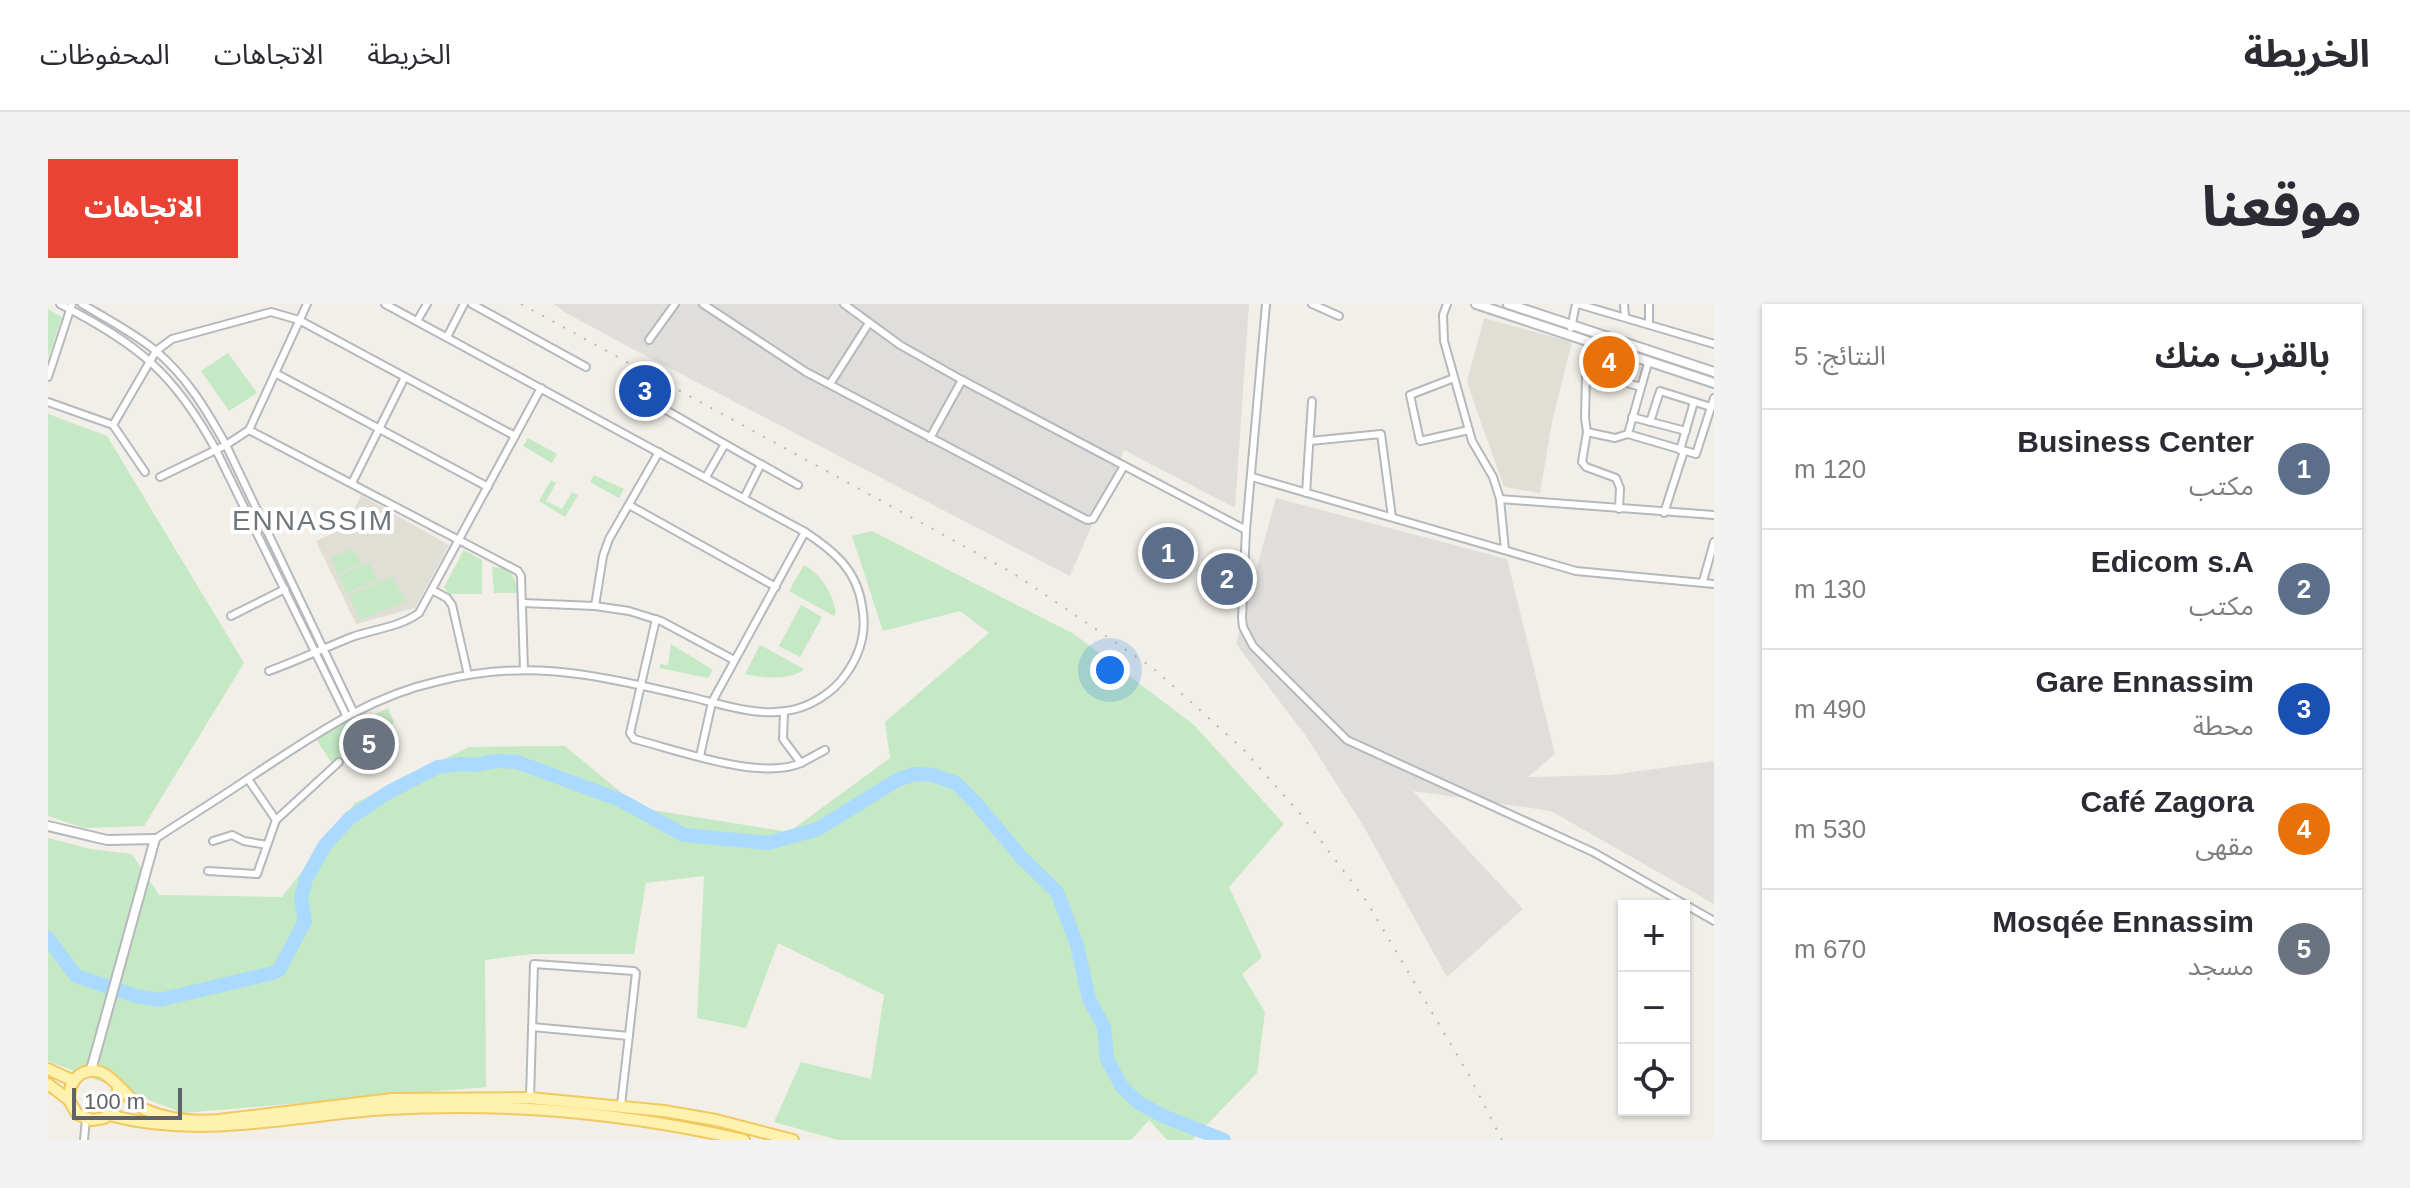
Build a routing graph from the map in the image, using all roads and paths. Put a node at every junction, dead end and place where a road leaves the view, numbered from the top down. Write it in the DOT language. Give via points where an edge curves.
graph roads {
  1 [pos="60,304"];
  2 [pos="82,304"];
  3 [pos="307,304"];
  4 [pos="385,304"];
  5 [pos="427,304"];
  6 [pos="464,304"];
  7 [pos="472,304"];
  8 [pos="675,304"];
  9 [pos="703,304"];
  10 [pos="844,304"];
  11 [pos="1266,304"];
  12 [pos="1312,304"];
  13 [pos="1447,304"];
  14 [pos="1476,304"];
  15 [pos="1508,304"];
  16 [pos="1577,304"];
  17 [pos="1624,304"];
  18 [pos="1649,304"];
  19 [pos="71,307"];
  20 [pos="1339,316"];
  21 [pos="1625,317"];
  22 [pos="299,320"];
  23 [pos="417,321"];
  24 [pos="869,323"];
  25 [pos="1649,325"];
  26 [pos="1572,326"];
  27 [pos="1569,336"];
  28 [pos="447,337"];
  29 [pos="649,340"];
  30 [pos="1714,344"];
  31 [pos="156,351"];
  32 [pos="150,359"];
  33 [pos="1648,363"];
  34 [pos="586,367"];
  35 [pos="1714,372"];
  36 [pos="275,373"];
  37 [pos="48,377"];
  38 [pos="405,377"];
  39 [pos="1454,378"];
  40 [pos="962,380"];
  41 [pos="1714,383"];
  42 [pos="830,384"];
  43 [pos="1641,387"];
  44 [pos="541,388"];
  45 [pos="1714,398"];
  46 [pos="1312,401"];
  47 [pos="48,402"];
  48 [pos="1694,402"];
  49 [pos="1711,407"];
  50 [pos="646,415"];
  51 [pos="1632,417"];
  52 [pos="1650,422"];
  53 [pos="113,425"];
  54 [pos="379,429"];
  55 [pos="249,430"];
  56 [pos="1469,430"];
  57 [pos="1686,431"];
  58 [pos="1587,432"];
  59 [pos="1628,434"];
  60 [pos="515,436"];
  61 [pos="930,438"];
  62 [pos="1310,441"];
  63 [pos="725,444"];
  64 [pos="226,445"];
  65 [pos="216,450"];
  66 [pos="1682,450"];
  67 [pos="659,452"];
  68 [pos="761,464"];
  69 [pos="1124,466"];
  70 [pos="145,472"];
  71 [pos="160,477"];
  72 [pos="706,477"];
  73 [pos="1252,477"];
  74 [pos="352,483"];
  75 [pos="798,485"];
  76 [pos="488,487"];
  77 [pos="1306,493"];
  78 [pos="744,498"];
  79 [pos="1500,499"];
  80 [pos="629,505"];
  81 [pos="1619,509"];
  82 [pos="1664,513"];
  83 [pos="1714,515"];
  84 [pos="1392,517"];
  85 [pos="1246,530"];
  86 [pos="805,532"];
  87 [pos="460,539"];
  88 [pos="1714,542"];
  89 [pos="1505,550"];
  90 [pos="1703,581"];
  91 [pos="1714,584"];
  92 [pos="776,587"];
  93 [pos="285,589"];
  94 [pos="432,590"];
  95 [pos="523,603"];
  96 [pos="595,606"];
  97 [pos="231,616"];
  98 [pos="656,619"];
  99 [pos="325,649"];
  100 [pos="315,655"];
  101 [pos="734,660"];
  102 [pos="524,670"];
  103 [pos="269,671"];
  104 [pos="468,675"];
  105 [pos="642,686"];
  106 [pos="712,702"];
  107 [pos="353,711"];
  108 [pos="784,712"];
  109 [pos="346,715"];
  110 [pos="825,750"];
  111 [pos="700,756"];
  112 [pos="339,762"];
  113 [pos="801,763"];
  114 [pos="248,779"];
  115 [pos="276,820"];
  116 [pos="48,826"];
  117 [pos="155,839"];
  118 [pos="213,841"];
  119 [pos="267,845"];
  120 [pos="208,871"];
  121 [pos="1714,921"];
  122 [pos="532,1027"];
  123 [pos="629,1036"];
  124 [pos="48,1069"];
  125 [pos="96,1071"];
  126 [pos="74,1081"];
  127 [pos="48,1084"];
  128 [pos="118,1088"];
  129 [pos="530,1098"];
  130 [pos="69,1100"];
  131 [pos="621,1105"];
  132 [pos="109,1115"];
  133 [pos="86,1119"];
  134 [pos="84,1140"];
  135 [pos="744,1140"];
  136 [pos="793,1140"];
  1 -- 19 [label="street"];
  2 -- 31 [label="street"];
  3 -- 22 [label="street"];
  4 -- 23 [label="street"];
  5 -- 23 [label="street"];
  6 -- 28 [label="street"];
  7 -- 34 [label="street"];
  8 -- 29 [label="street"];
  9 -- 42 [label="street"];
  10 -- 24 [label="street"];
  11 -- 73 [label="street"];
  12 -- 20 [label="street"];
  13 -- 39 [label="street" via="1443,327"];
  14 -- 27 [label="street"];
  15 -- 26 [label="street"];
  16 -- 21 [label="street"];
  16 -- 26 [label="street"];
  17 -- 21 [label="street"];
  18 -- 25 [label="street"];
  19 -- 32 [label="street"];
  19 -- 37 [label="street"];
  21 -- 25 [label="street"];
  22 -- 31 [label="street" via="271,312 172,339"];
  22 -- 36 [label="street"];
  22 -- 38 [label="street"];
  23 -- 28 [label="street"];
  24 -- 40 [label="street"];
  24 -- 42 [label="street"];
  25 -- 30 [label="street"];
  26 -- 27 [label="street"];
  26 -- 35 [label="street"];
  27 -- 33 [label="street"];
  28 -- 44 [label="street"];
  31 -- 32 [label="street"];
  31 -- 64 [label="street" via="196,394"];
  32 -- 53 [label="street"];
  32 -- 65 [label="street" via="194,410"];
  33 -- 41 [label="street"];
  33 -- 43 [label="street"];
  36 -- 54 [label="street"];
  36 -- 55 [label="street"];
  38 -- 54 [label="street"];
  38 -- 60 [label="street"];
  39 -- 56 [label="street"];
  39 -- 56 [label="street" via="1410,395 1420,441"];
  40 -- 61 [label="street"];
  40 -- 69 [label="street"];
  42 -- 61 [label="street"];
  43 -- 51 [label="street"];
  43 -- 58 [label="street" via="1587,374"];
  44 -- 60 [label="street"];
  44 -- 67 [label="street"];
  45 -- 49 [label="street"];
  46 -- 62 [label="street"];
  47 -- 53 [label="street"];
  48 -- 49 [label="street"];
  48 -- 52 [label="street" via="1660,391"];
  48 -- 57 [label="street"];
  49 -- 66 [label="street" via="1697,452"];
  50 -- 63 [label="street" via="656,408 666,410"];
  51 -- 52 [label="street"];
  51 -- 59 [label="street"];
  52 -- 57 [label="street"];
  53 -- 70 [label="street"];
  54 -- 74 [label="street"];
  54 -- 76 [label="street"];
  55 -- 64 [label="street"];
  55 -- 74 [label="street"];
  56 -- 79 [label="street"];
  57 -- 66 [label="street"];
  58 -- 59 [label="street" via="1620,438"];
  58 -- 81 [label="street" via="1582,462 1616,478"];
  59 -- 66 [label="street"];
  60 -- 76 [label="street"];
  61 -- 69 [label="street" via="1087,520 1093,519"];
  62 -- 77 [label="street"];
  62 -- 84 [label="street" via="1381,434"];
  63 -- 68 [label="street"];
  63 -- 72 [label="street"];
  64 -- 65 [label="street"];
  64 -- 99 [label="street"];
  65 -- 71 [label="street"];
  65 -- 93 [label="street"];
  66 -- 82 [label="street"];
  67 -- 72 [label="street"];
  67 -- 80 [label="street"];
  68 -- 75 [label="street"];
  68 -- 78 [label="street"];
  69 -- 85 [label="street"];
  72 -- 78 [label="street"];
  73 -- 77 [label="street"];
  73 -- 85 [label="street"];
  74 -- 87 [label="street"];
  76 -- 87 [label="street"];
  77 -- 84 [label="street"];
  78 -- 86 [label="street"];
  79 -- 81 [label="street"];
  79 -- 89 [label="street"];
  80 -- 92 [label="street"];
  80 -- 96 [label="street" via="603,556"];
  81 -- 82 [label="street"];
  82 -- 83 [label="street"];
  84 -- 89 [label="street"];
  85 -- 121 [label="street" via="1242,618 1247,637 1338,733 1593,852"];
  86 -- 92 [label="street"];
  86 -- 108 [label="street" via="830,549 854,577 864,633 844,678 815,701"];
  87 -- 94 [label="street"];
  87 -- 95 [label="street" via="518,571"];
  88 -- 90 [label="street"];
  89 -- 90 [label="street" via="1576,571"];
  90 -- 91 [label="street"];
  92 -- 101 [label="street"];
  93 -- 97 [label="street"];
  93 -- 100 [label="street"];
  94 -- 99 [label="street" via="411,618"];
  94 -- 104 [label="street" via="452,605"];
  95 -- 96 [label="street"];
  95 -- 102 [label="street"];
  96 -- 98 [label="street"];
  98 -- 101 [label="street"];
  98 -- 105 [label="street"];
  99 -- 100 [label="street"];
  99 -- 107 [label="street"];
  100 -- 103 [label="street"];
  100 -- 109 [label="street"];
  101 -- 106 [label="street"];
  102 -- 104 [label="street"];
  102 -- 105 [label="street"];
  104 -- 107 [label="street" via="418,686"];
  105 -- 106 [label="street"];
  105 -- 111 [label="street" via="631,737"];
  106 -- 108 [label="street"];
  106 -- 111 [label="street"];
  107 -- 109 [label="street"];
  108 -- 113 [label="street" via="783,739"];
  109 -- 114 [label="street"];
  110 -- 113 [label="street"];
  111 -- 113 [label="street" via="755,769"];
  112 -- 115 [label="street"];
  114 -- 115 [label="street"];
  114 -- 117 [label="street"];
  115 -- 119 [label="street"];
  116 -- 117 [label="street" via="107,840"];
  117 -- 125 [label="street"];
  118 -- 119 [label="street" via="234,835"];
  119 -- 120 [label="street" via="257,874"];
  122 -- 123 [label="street"];
  122 -- 123 [label="street" via="534,964 634,971"];
  122 -- 129 [label="street"];
  123 -- 131 [label="street"];
  124 -- 126 [label="main road"];
  125 -- 126 [label="main road"];
  125 -- 128 [label="main road"];
  126 -- 130 [label="main road"];
  127 -- 130 [label="main road"];
  128 -- 129 [label="main road" via="147,1110 207,1121 392,1099"];
  128 -- 132 [label="main road"];
  129 -- 131 [label="main road"];
  130 -- 133 [label="main road"];
  131 -- 136 [label="main road" via="716,1120"];
  132 -- 133 [label="main road"];
  132 -- 135 [label="main road" via="213,1129 389,1109 522,1108 656,1121"];
  133 -- 134 [label="street"];
}
